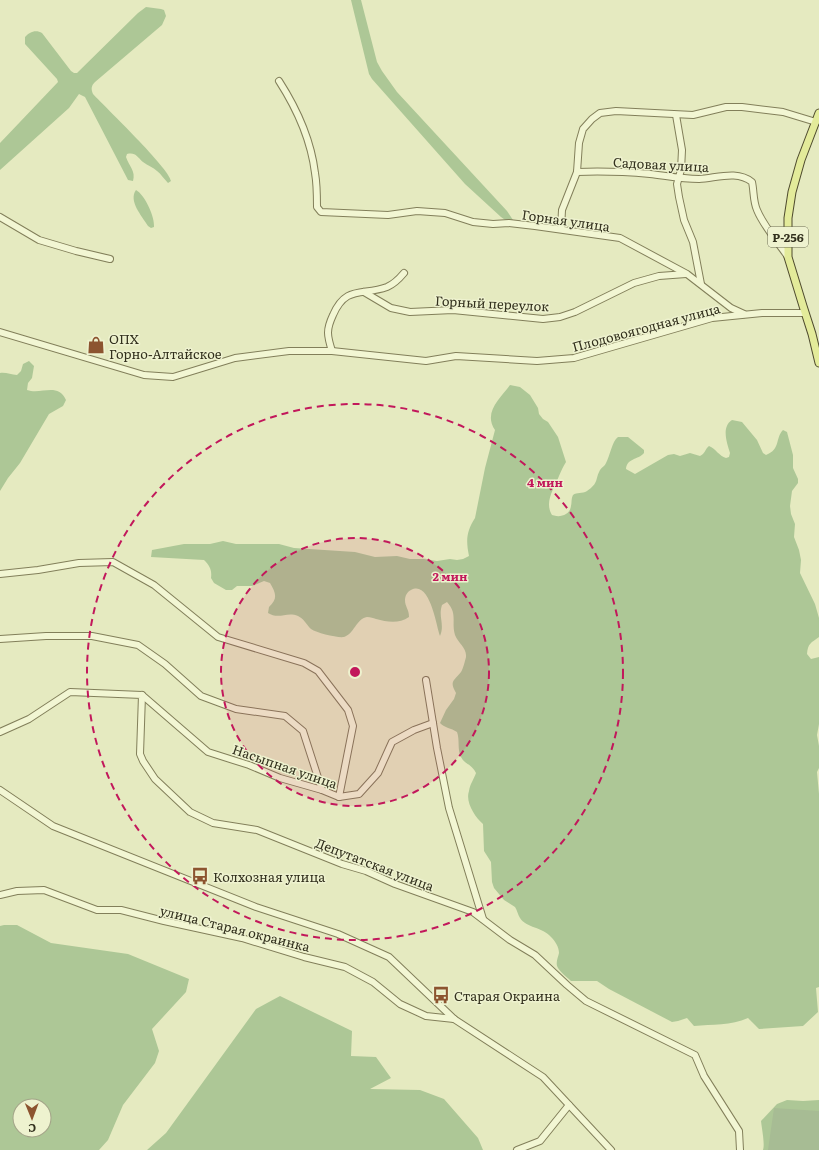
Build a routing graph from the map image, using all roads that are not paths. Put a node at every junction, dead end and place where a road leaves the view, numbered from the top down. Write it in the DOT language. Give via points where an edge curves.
graph roads {
  1 [pos="279,81"];
  2 [pos="819,113"];
  3 [pos="676,115"];
  4 [pos="816,122"];
  5 [pos="577,172"];
  6 [pos="679,178"];
  7 [pos="0,217"];
  8 [pos="561,229"];
  9 [pos="788,257"];
  10 [pos="110,259"];
  11 [pos="404,273"];
  12 [pos="687,274"];
  13 [pos="700,284"];
  14 [pos="364,292"];
  15 [pos="805,313"];
  16 [pos="744,314"];
  17 [pos="0,332"];
  18 [pos="816,333"];
  19 [pos="332,351"];
  20 [pos="819,363"];
  21 [pos="0,574"];
  22 [pos="0,639"];
  23 [pos="426,680"];
  24 [pos="142,694"];
  25 [pos="433,723"];
  26 [pos="0,732"];
  27 [pos="0,790"];
  28 [pos="322,790"];
  29 [pos="339,797"];
  30 [pos="0,895"];
  31 [pos="483,919"];
  32 [pos="454,1019"];
  33 [pos="569,1105"];
  34 [pos="517,1150"];
  35 [pos="611,1150"];
  36 [pos="740,1150"];
  1 -- 8 [label="street, Горная улица" via="290,97 311,148 316,173 317,207 321,212 388,215 416,211 445,213 472,222"];
  2 -- 4 [label="main road, Р-256"];
  3 -- 4 [label="street" via="693,115 726,107 742,107 783,112"];
  3 -- 5 [label="street" via="616,111 600,113 584,129 579,143"];
  3 -- 6 [label="street" via="682,150"];
  4 -- 9 [label="main road, Р-256" via="802,155 789,205"];
  5 -- 6 [label="street, Садовая улица" via="650,174"];
  5 -- 8 [label="street" via="562,210"];
  6 -- 9 [label="street, Садовая улица" via="700,179 740,175 747,178 752,182 756,209"];
  6 -- 13 [label="street" via="677,184 680,202 693,242"];
  7 -- 10 [label="street" via="39,240"];
  8 -- 12 [label="street, Горная улица" via="620,238"];
  9 -- 15 [label="main road, Р-256"];
  11 -- 14 [label="street" via="388,286"];
  12 -- 13 [label="street, Горная улица"];
  12 -- 14 [label="street, Горный переулок" via="659,276 634,283 575,312 543,319 453,310 410,312 391,308"];
  13 -- 16 [label="street, Горная улица" via="731,308"];
  14 -- 19 [label="street" via="345,297 337,304 327,330"];
  15 -- 16 [label="street, Плодовоягодная улица"];
  15 -- 18 [label="main road, Р-256"];
  16 -- 19 [label="street, Плодовоягодная улица" via="712,318 574,358 537,361 456,356 426,362"];
  17 -- 19 [label="street, Плодовоягодная улица" via="144,375 162,377 173,377 235,358 289,351"];
  18 -- 20 [label="main road, Р-256"];
  21 -- 29 [label="street" via="79,563 113,562 154,585 218,637 304,663 318,671 348,710 352,726"];
  22 -- 28 [label="street" via="92,636 138,645 165,664 201,696 236,709 285,716 303,731"];
  23 -- 25 [label="street"];
  24 -- 26 [label="street" via="70,692 29,719"];
  24 -- 28 [label="street, Насыпная улица" via="208,752"];
  24 -- 31 [label="street, Депутатская улица" via="140,754 143,762 155,779 190,812 213,823 257,830 473,912"];
  25 -- 29 [label="street, Насыпная улица" via="392,742 378,773 359,794"];
  25 -- 31 [label="street" via="449,808"];
  27 -- 32 [label="street" via="53,826 256,907 338,934 389,957"];
  28 -- 29 [label="street, Насыпная улица"];
  30 -- 32 [label="street, улица Старая окраинка" via="17,891 44,890 97,910 121,910 242,938 345,967 373,982 400,1004 426,1016"];
  31 -- 36 [label="street, Депутатская улица" via="535,955 586,1001 694,1055 704,1076 739,1131"];
  32 -- 33 [label="street" via="543,1077"];
  33 -- 34 [label="street" via="540,1141"];
  33 -- 35 [label="street"];
}
